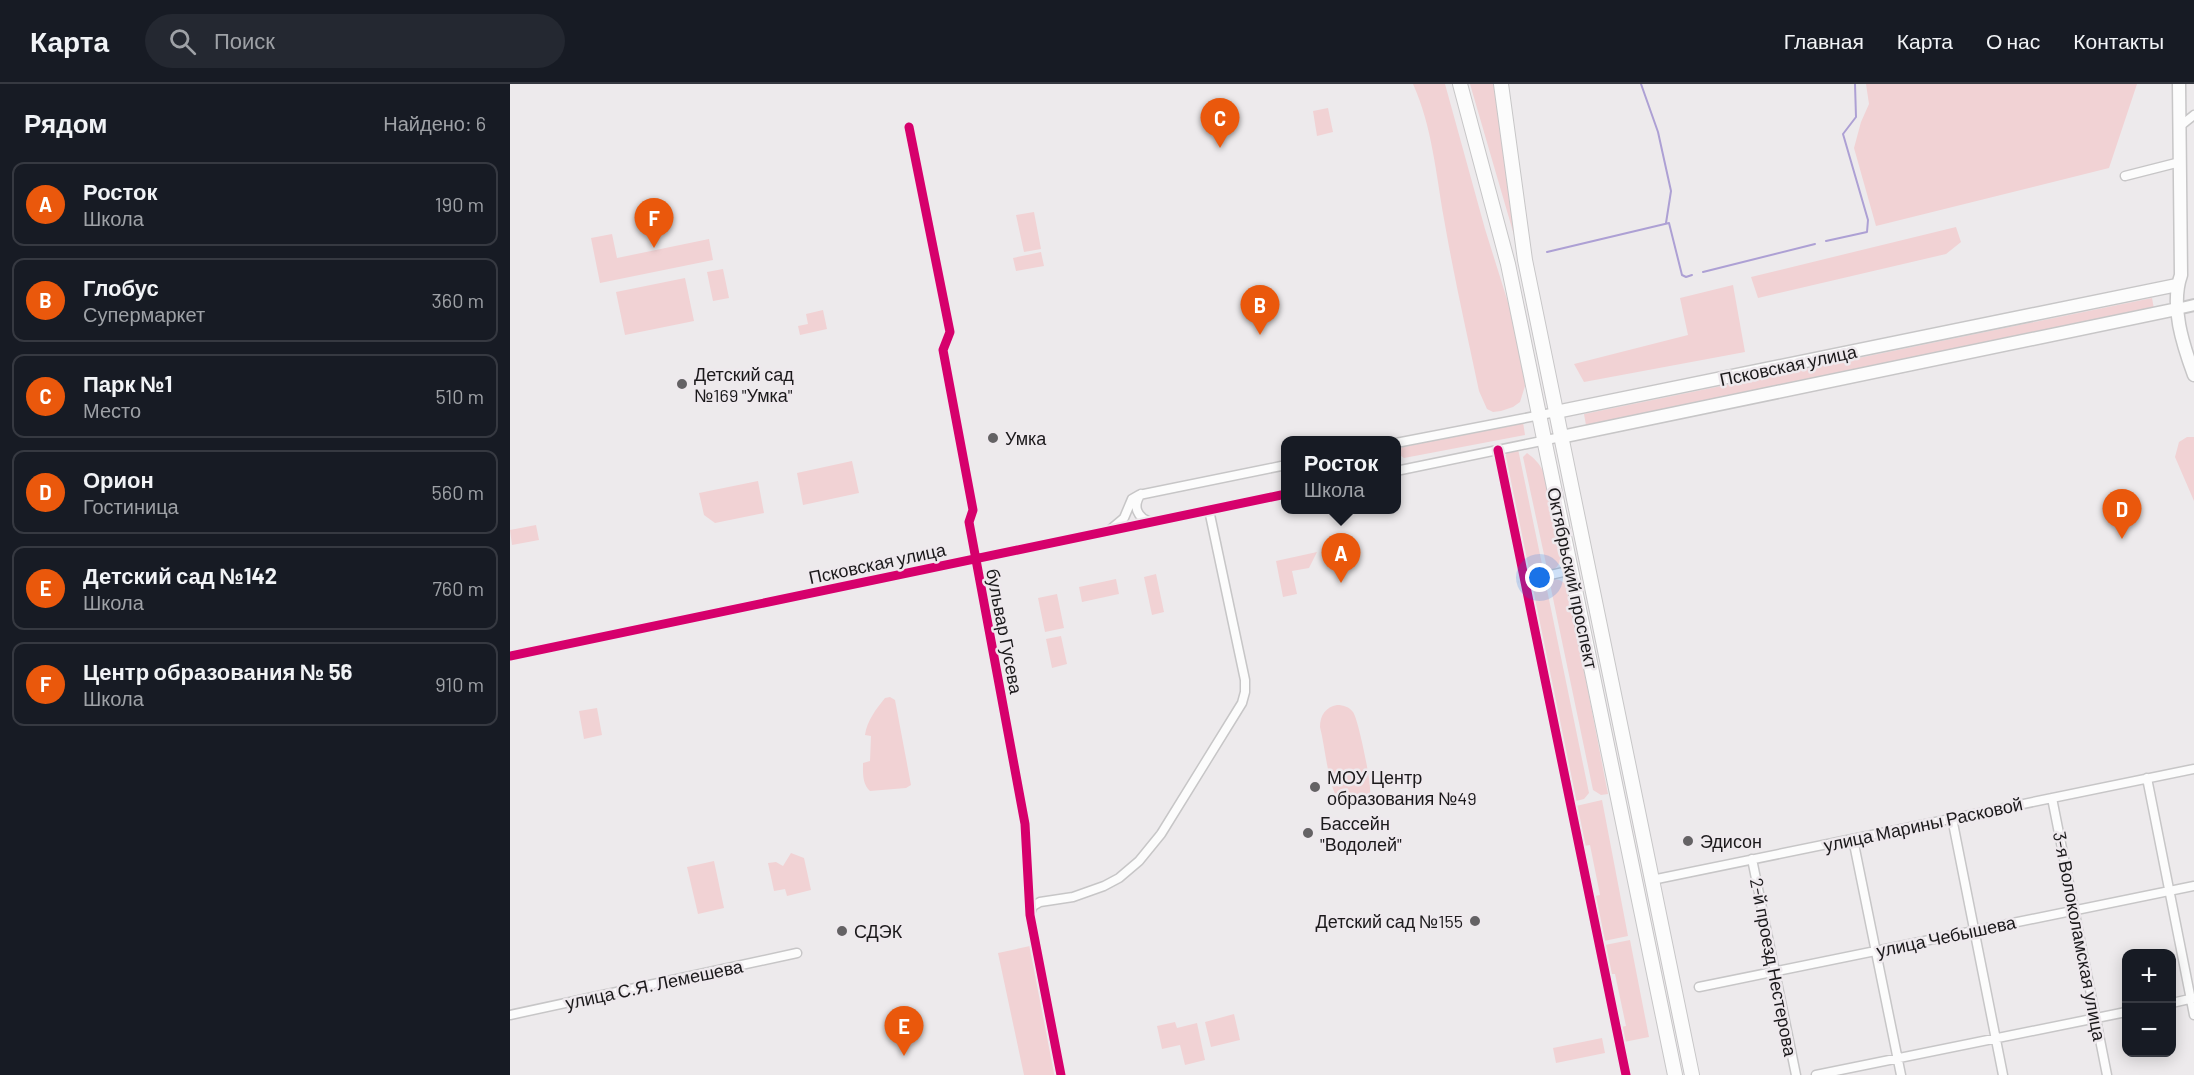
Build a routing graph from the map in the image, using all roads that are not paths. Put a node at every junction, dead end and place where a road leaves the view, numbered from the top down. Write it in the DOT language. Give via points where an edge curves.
graph roads {
  1 [pos="1460,84"];
  2 [pos="1501,84"];
  3 [pos="2179,84"];
  4 [pos="2194,115"];
  5 [pos="909,127"];
  6 [pos="2179,127"];
  7 [pos="2180,162"];
  8 [pos="2124,176"];
  9 [pos="2178,285"];
  10 [pos="2194,305"];
  11 [pos="2177,309"];
  12 [pos="2194,375"];
  13 [pos="1556,412"];
  14 [pos="1539,415"];
  15 [pos="1561,437"];
  16 [pos="1545,441"];
  17 [pos="1401,442"];
  18 [pos="1498,450"];
  19 [pos="1281,466"];
  20 [pos="1401,467"];
  21 [pos="1408,469"];
  22 [pos="1401,470"];
  23 [pos="1141,494"];
  24 [pos="1281,495"];
  25 [pos="1209,510"];
  26 [pos="1151,522"];
  27 [pos="1108,531"];
  28 [pos="975,559"];
  29 [pos="1572,570"];
  30 [pos="1524,581"];
  31 [pos="510,656"];
  32 [pos="2194,769"];
  33 [pos="2147,778"];
  34 [pos="2052,798"];
  35 [pos="1952,818"];
  36 [pos="1853,839"];
  37 [pos="1752,859"];
  38 [pos="1652,880"];
  39 [pos="2194,886"];
  40 [pos="2169,891"];
  41 [pos="2074,910"];
  42 [pos="1030,915"];
  43 [pos="1974,931"];
  44 [pos="1875,951"];
  45 [pos="797,953"];
  46 [pos="1774,971"];
  47 [pos="1699,987"];
  48 [pos="2192,998"];
  49 [pos="2176,1002"];
  50 [pos="2122,1013"];
  51 [pos="510,1015"];
  52 [pos="2194,1015"];
  53 [pos="2096,1018"];
  54 [pos="1995,1039"];
  55 [pos="1898,1059"];
  56 [pos="1062,1075"];
  57 [pos="1626,1075"];
  58 [pos="1675,1075"];
  59 [pos="1692,1075"];
  60 [pos="1796,1075"];
  61 [pos="1816,1075"];
  62 [pos="1901,1075"];
  63 [pos="2003,1075"];
  64 [pos="2107,1075"];
  1 -- 14 [label="main road, Октябрьский проспект" via="1508,264"];
  2 -- 13 [label="main road, Октябрьский проспект" via="1525,260"];
  3 -- 6 [label="main road"];
  4 -- 6 [label="street"];
  5 -- 28 [label="street, бульвар Гусева" via="950,332 942,350 973,510 969,522"];
  6 -- 7 [label="main road"];
  7 -- 8 [label="street"];
  7 -- 9 [label="main road"];
  9 -- 11 [label="main road"];
  9 -- 13 [label="main road, Псковская улица"];
  10 -- 11 [label="street"];
  11 -- 12 [label="main road"];
  11 -- 15 [label="main road, Псковская улица"];
  13 -- 14 [label="street, Псковская улица"];
  13 -- 15 [label="main road, Октябрьский проспект"];
  14 -- 16 [label="main road, Октябрьский проспект"];
  14 -- 17 [label="street, Псковская улица"];
  15 -- 16 [label="street, Псковская улица"];
  15 -- 38 [label="main road, Октябрьский проспект"];
  16 -- 18 [label="street, Псковская улица"];
  16 -- 29 [label="main road, Октябрьский проспект"];
  18 -- 21 [label="street, Псковская улица"];
  18 -- 30 [label="street"];
  19 -- 23 [label="street"];
  20 -- 21 [label="street"];
  21 -- 22 [label="street, Псковская улица"];
  23 -- 26 [label="street" via="1137,510"];
  23 -- 27 [label="street" via="1132,500 1124,518"];
  24 -- 25 [label="street, Псковская улица"];
  25 -- 26 [label="street, Псковская улица"];
  25 -- 42 [label="street" via="1245,680 1242,703 1161,834 1139,861 1119,878 1095,890 1037,903"];
  26 -- 27 [label="street, Псковская улица"];
  27 -- 28 [label="street, Псковская улица"];
  28 -- 31 [label="street, Псковская улица"];
  28 -- 42 [label="street, бульвар Гусева" via="1025,824"];
  29 -- 30 [label="street"];
  29 -- 58 [label="main road, Октябрьский проспект"];
  30 -- 57 [label="street"];
  32 -- 33 [label="street, улица Марины Расковой"];
  33 -- 34 [label="street, улица Марины Расковой"];
  33 -- 40 [label="street"];
  34 -- 35 [label="street, улица Марины Расковой"];
  34 -- 41 [label="street, 3-я Волоколамская улица"];
  35 -- 36 [label="street, улица Марины Расковой"];
  35 -- 43 [label="street"];
  36 -- 37 [label="street, улица Марины Расковой"];
  36 -- 44 [label="street"];
  37 -- 38 [label="street, улица Марины Расковой"];
  37 -- 46 [label="street, 2-й проезд Нестерова"];
  38 -- 59 [label="main road, Октябрьский проспект"];
  39 -- 40 [label="street, улица Чебышева"];
  40 -- 41 [label="street, улица Чебышева"];
  40 -- 48 [label="street"];
  41 -- 43 [label="street, улица Чебышева"];
  41 -- 53 [label="street, 3-я Волоколамская улица"];
  42 -- 56 [label="street, бульвар Гусева"];
  43 -- 44 [label="street, улица Чебышева"];
  43 -- 54 [label="street"];
  44 -- 46 [label="street, улица Чебышева"];
  44 -- 55 [label="street"];
  45 -- 51 [label="street, улица С.Я. Лемешева"];
  46 -- 47 [label="street, улица Чебышева"];
  46 -- 60 [label="street, 2-й проезд Нестерова"];
  48 -- 49 [label="street"];
  48 -- 52 [label="street"];
  50 -- 53 [label="street"];
  53 -- 54 [label="street"];
  53 -- 64 [label="street, 3-я Волоколамская улица"];
  54 -- 55 [label="street"];
  54 -- 63 [label="street"];
  55 -- 61 [label="street"];
  55 -- 62 [label="street"];
}
